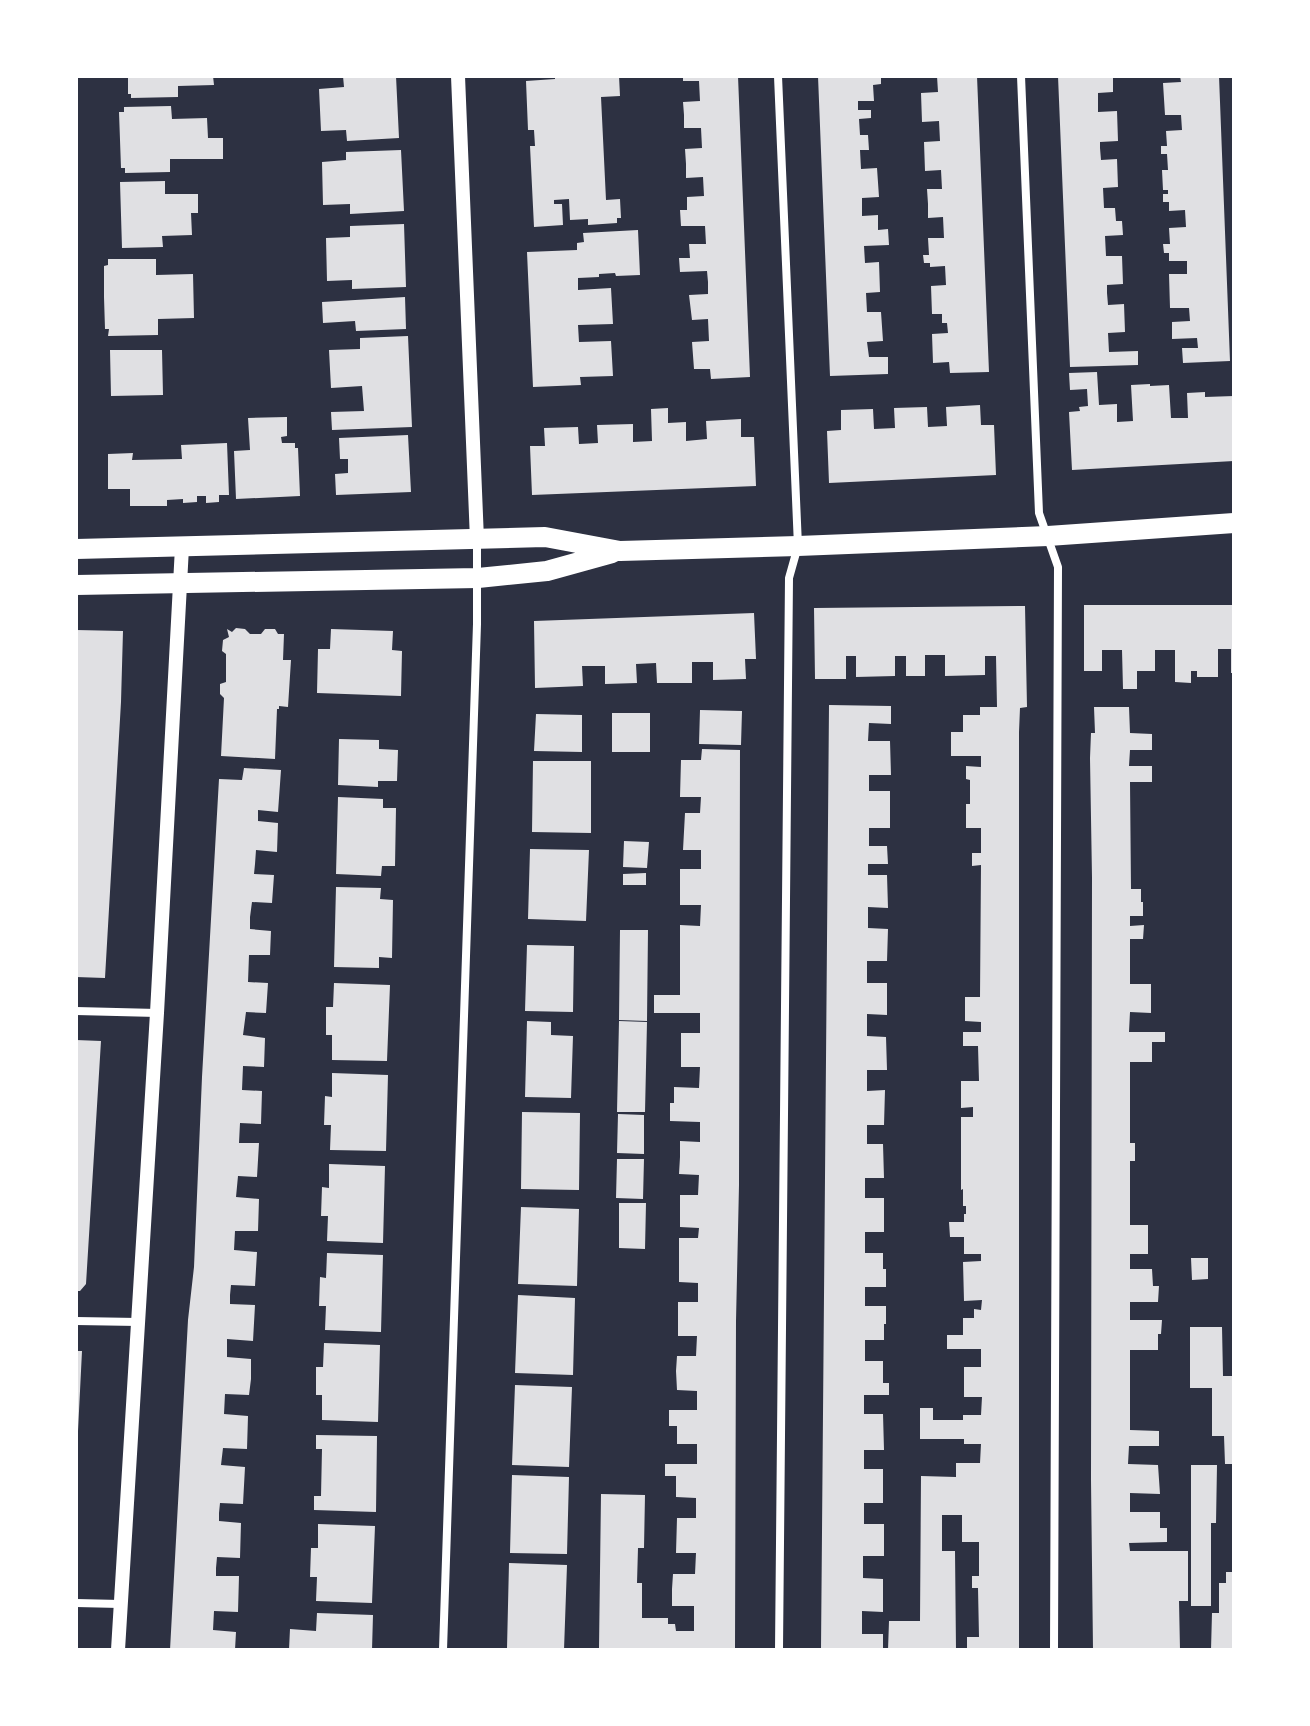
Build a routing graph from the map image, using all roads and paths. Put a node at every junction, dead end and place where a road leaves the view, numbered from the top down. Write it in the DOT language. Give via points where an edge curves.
graph roads {
  1 [pos="458,76"];
  2 [pos="778,76"];
  3 [pos="1021,76"];
  4 [pos="1234,523"];
  5 [pos="1048,536"];
  6 [pos="477,540"];
  7 [pos="798,546"];
  8 [pos="182,547"];
  9 [pos="76,549"];
  10 [pos="620,551"];
  11 [pos="478,578"];
  12 [pos="181,584"];
  13 [pos="76,585"];
  14 [pos="76,1011"];
  15 [pos="157,1013"];
  16 [pos="76,1321"];
  17 [pos="138,1322"];
  18 [pos="76,1603"];
  19 [pos="120,1604"];
  20 [pos="118,1650"];
  21 [pos="443,1650"];
  22 [pos="779,1650"];
  23 [pos="1054,1650"];
  1 -- 6 [label="street"];
  2 -- 7 [label="street"];
  3 -- 5 [label="street" via="1039,513"];
  4 -- 5 [label="main road"];
  5 -- 7 [label="main road"];
  5 -- 23 [label="street" via="1058,567"];
  6 -- 8 [label="main road"];
  6 -- 10 [label="main road" via="545,537"];
  6 -- 11 [label="street"];
  7 -- 10 [label="main road"];
  7 -- 22 [label="street" via="789,578"];
  8 -- 9 [label="main road"];
  8 -- 12 [label="street"];
  10 -- 11 [label="main road" via="547,571"];
  11 -- 12 [label="main road"];
  11 -- 21 [label="street"];
  12 -- 13 [label="main road"];
  12 -- 15 [label="street"];
  14 -- 15 [label="street"];
  15 -- 17 [label="street"];
  16 -- 17 [label="street"];
  17 -- 19 [label="street"];
  18 -- 19 [label="street"];
  19 -- 20 [label="street"];
}
